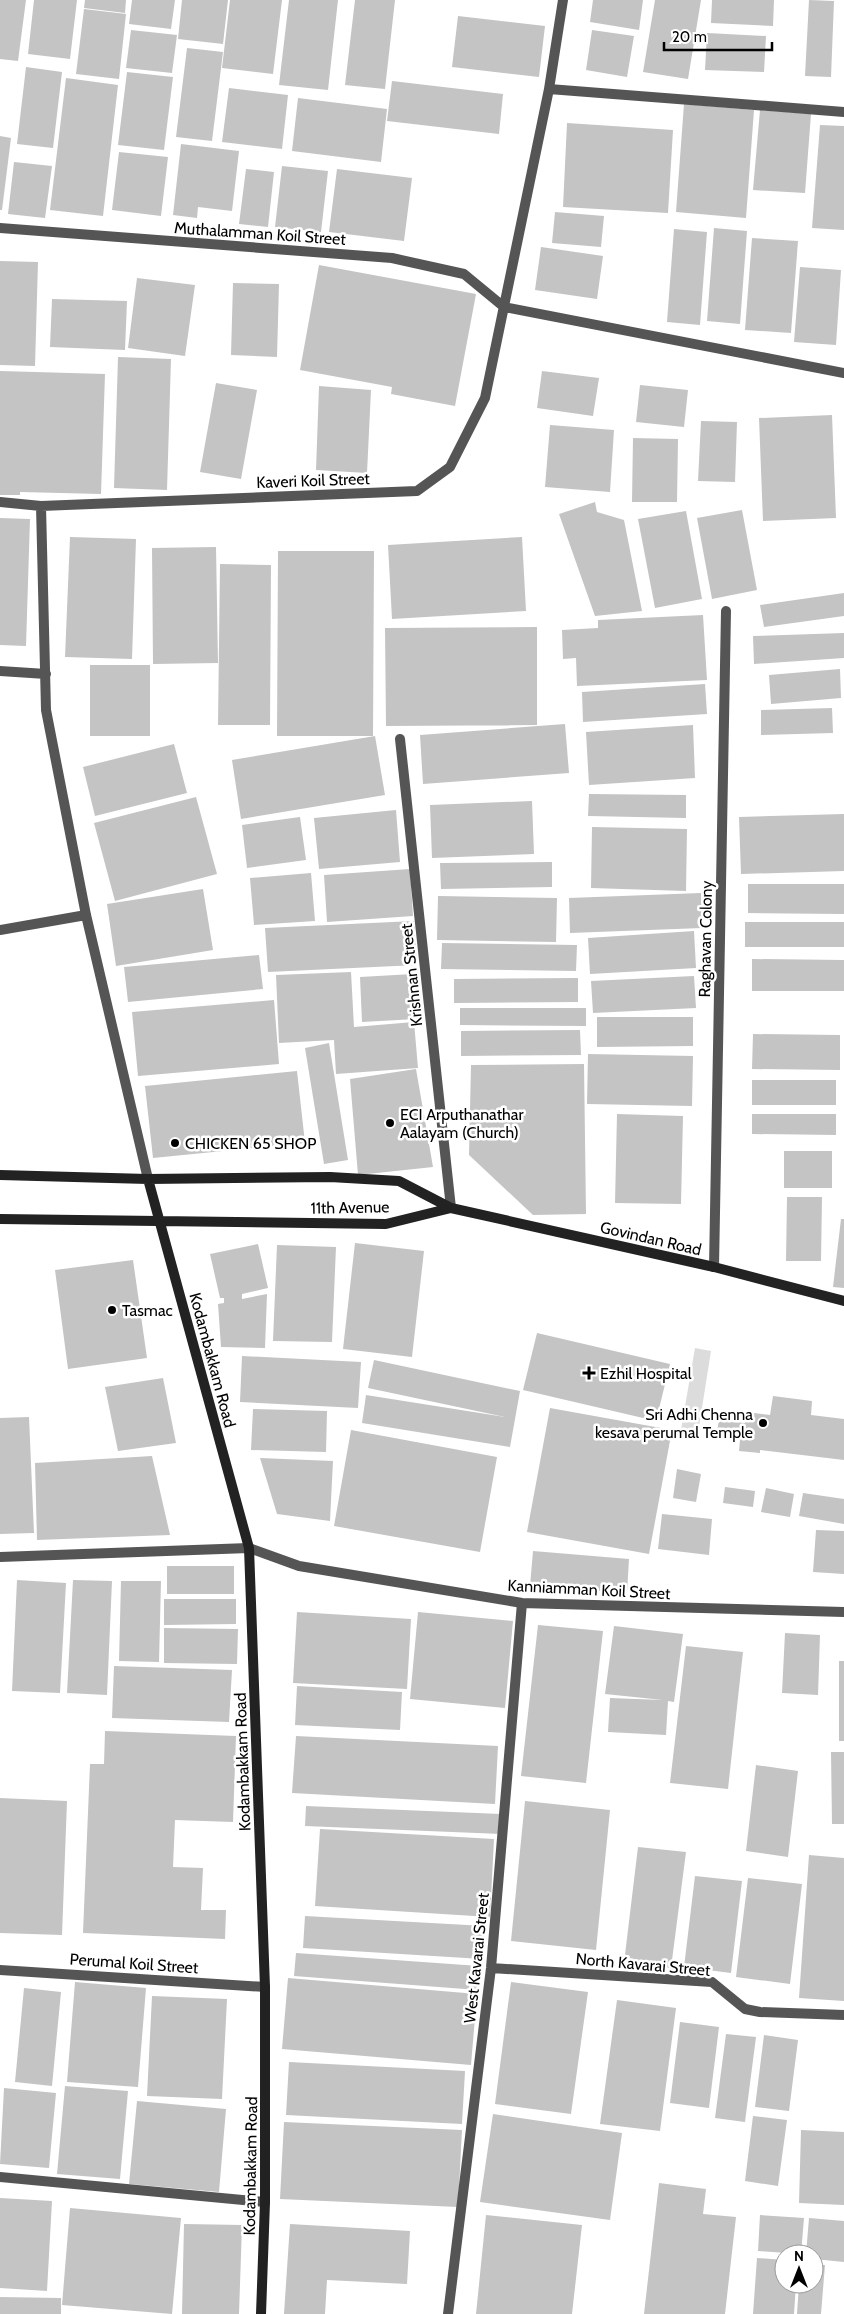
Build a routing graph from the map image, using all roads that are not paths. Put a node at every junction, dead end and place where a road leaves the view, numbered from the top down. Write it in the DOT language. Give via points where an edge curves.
graph roads {
  1 [pos="563,0"];
  2 [pos="549,89"];
  3 [pos="844,112"];
  4 [pos="0,228"];
  5 [pos="504,308"];
  6 [pos="844,373"];
  7 [pos="0,502"];
  8 [pos="40,506"];
  9 [pos="726,611"];
  10 [pos="0,671"];
  11 [pos="46,674"];
  12 [pos="400,740"];
  13 [pos="86,915"];
  14 [pos="0,930"];
  15 [pos="0,1175"];
  16 [pos="148,1179"];
  17 [pos="451,1208"];
  18 [pos="0,1219"];
  19 [pos="159,1222"];
  20 [pos="714,1267"];
  21 [pos="844,1301"];
  22 [pos="248,1548"];
  23 [pos="0,1557"];
  24 [pos="522,1603"];
  25 [pos="844,1612"];
  26 [pos="491,1968"];
  27 [pos="0,1970"];
  28 [pos="266,1986"];
  29 [pos="844,2015"];
  30 [pos="0,2177"];
  31 [pos="266,2202"];
  32 [pos="261,2314"];
  33 [pos="448,2314"];
  1 -- 2 [label="street, Kaveri Koil Street"];
  2 -- 3 [label="street"];
  2 -- 5 [label="street, Kaveri Koil Street"];
  4 -- 5 [label="street, Muthalamman Koil Street" via="392,258 464,274"];
  5 -- 6 [label="street"];
  5 -- 8 [label="street, Kaveri Koil Street" via="485,398 450,467 417,491"];
  7 -- 8 [label="street, Kaveri Koil Street"];
  8 -- 11 [label="street"];
  9 -- 20 [label="street, Raghavan Colony"];
  10 -- 11 [label="street"];
  11 -- 13 [label="street" via="46,710"];
  12 -- 17 [label="street, Krishnan Street"];
  13 -- 14 [label="street"];
  13 -- 16 [label="street"];
  15 -- 16 [label="main road, 11th Avenue"];
  16 -- 17 [label="main road, 11th Avenue" via="330,1177 399,1181"];
  16 -- 19 [label="main road, Kodambakkam Road"];
  17 -- 19 [label="main road, 11th Avenue" via="386,1224"];
  17 -- 20 [label="main road, Govindan Road"];
  18 -- 19 [label="main road, 11th Avenue"];
  19 -- 22 [label="main road, Kodambakkam Road"];
  20 -- 21 [label="main road, Govindan Road"];
  22 -- 23 [label="street"];
  22 -- 24 [label="street, Kanniamman Koil Street" via="299,1566"];
  22 -- 28 [label="main road, Kodambakkam Road"];
  24 -- 25 [label="street, Kanniamman Koil Street"];
  24 -- 26 [label="street, West Kavarai Street"];
  26 -- 29 [label="street, North Kavarai Street" via="712,1982 744,2009"];
  26 -- 33 [label="street, West Kavarai Street"];
  27 -- 28 [label="street, Perumal Koil Street"];
  28 -- 31 [label="main road, Kodambakkam Road"];
  30 -- 31 [label="street"];
  31 -- 32 [label="main road, Kodambakkam Road"];
}
